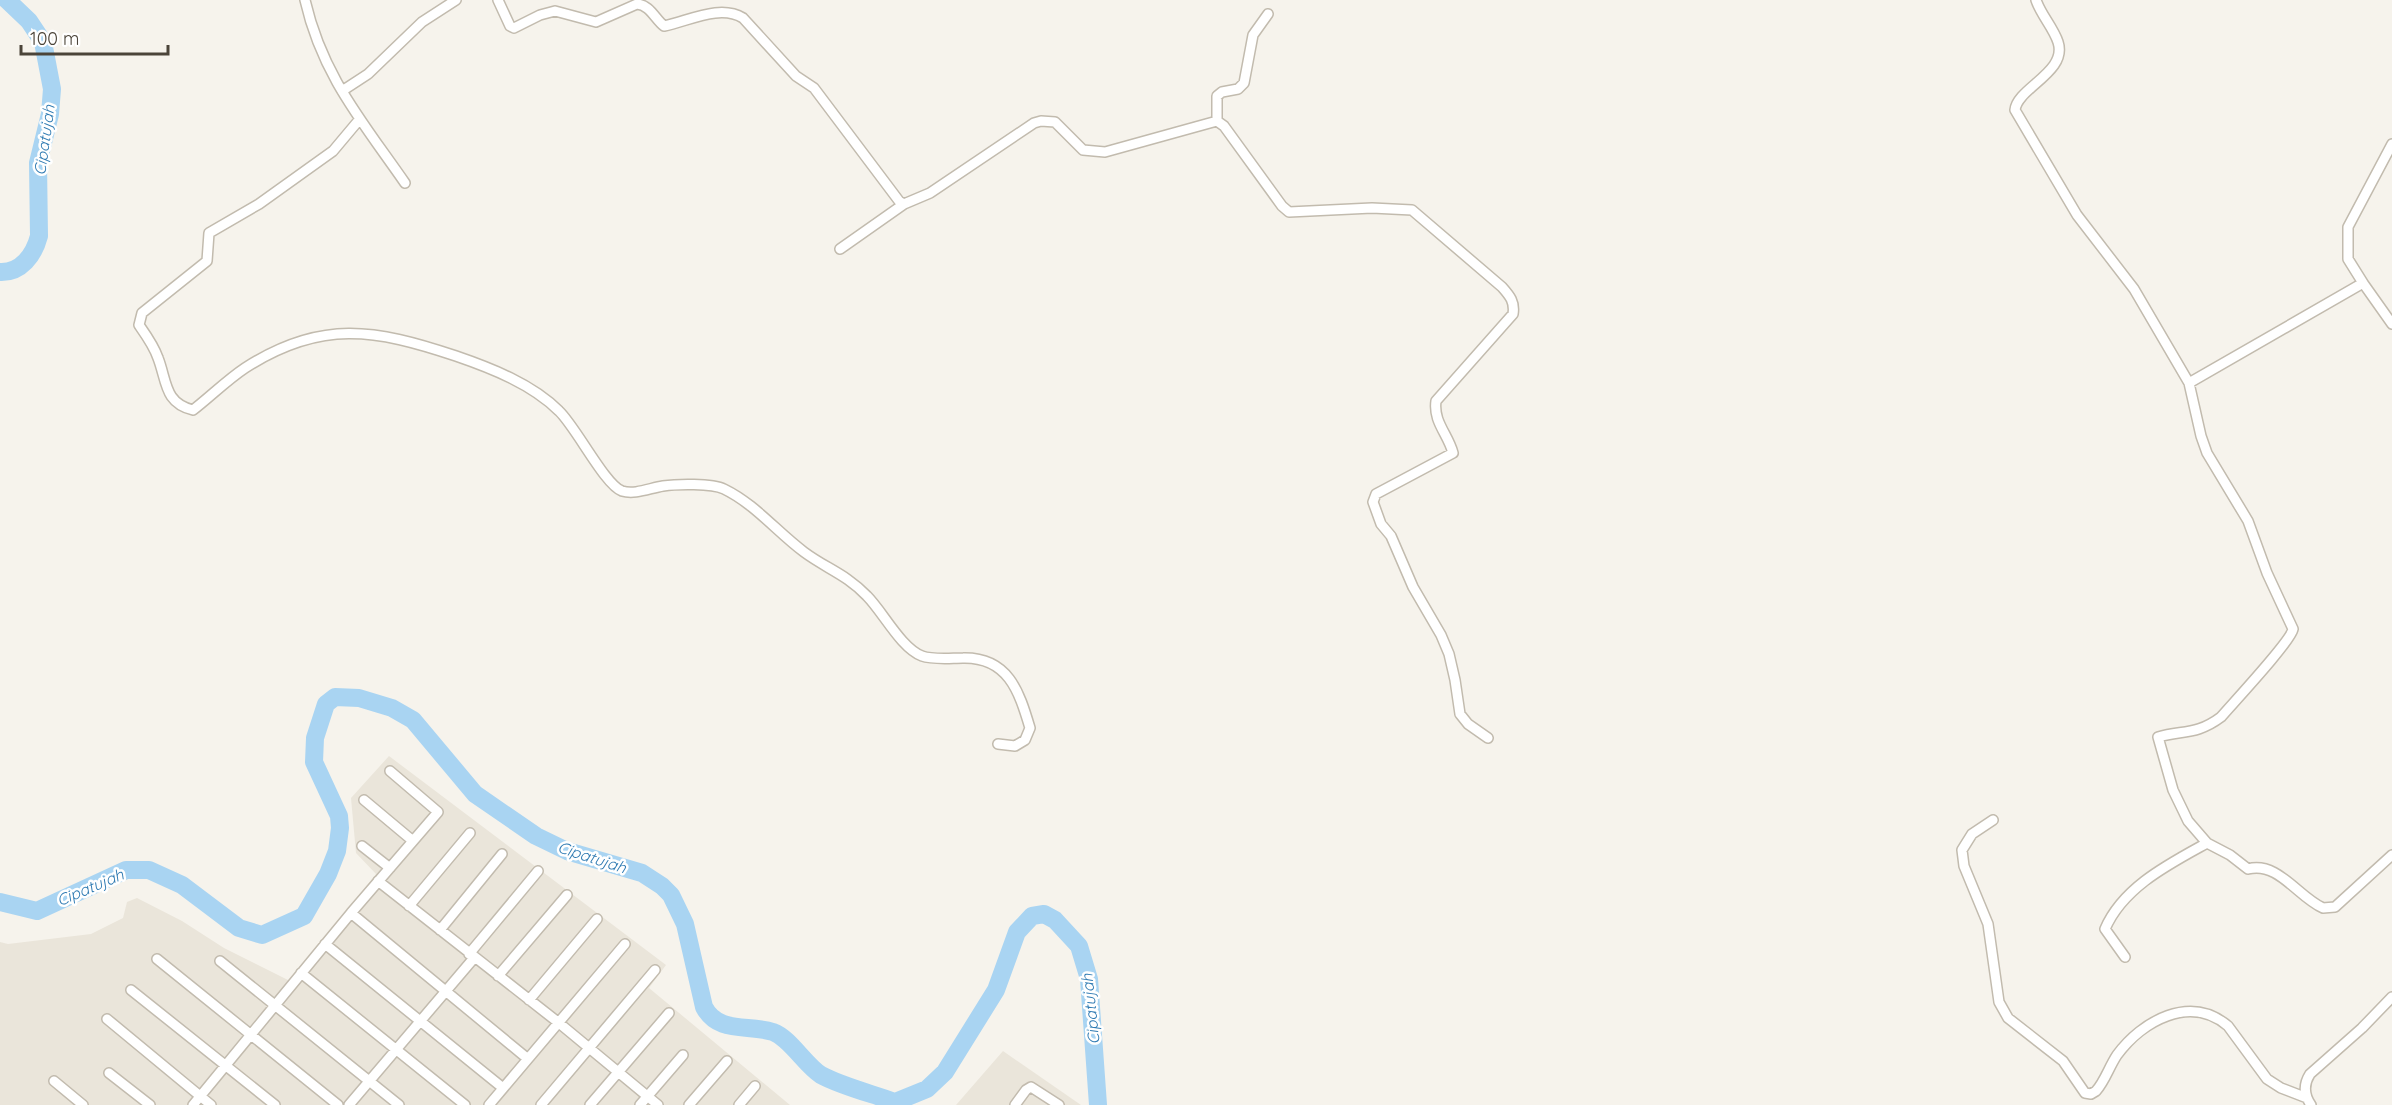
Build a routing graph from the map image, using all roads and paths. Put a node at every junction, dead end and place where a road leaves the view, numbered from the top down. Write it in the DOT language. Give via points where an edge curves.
graph roads {
  1 [pos="305,0"];
  2 [pos="456,0"];
  3 [pos="498,0"];
  4 [pos="2036,0"];
  5 [pos="1268,14"];
  6 [pos="342,92"];
  7 [pos="359,120"];
  8 [pos="1217,121"];
  9 [pos="2392,144"];
  10 [pos="405,183"];
  11 [pos="904,204"];
  12 [pos="840,249"];
  13 [pos="2363,283"];
  14 [pos="2392,324"];
  15 [pos="2189,383"];
  16 [pos="1488,738"];
  17 [pos="998,744"];
  18 [pos="390,771"];
  19 [pos="364,800"];
  20 [pos="1993,820"];
  21 [pos="470,833"];
  22 [pos="413,841"];
  23 [pos="2207,843"];
  24 [pos="362,846"];
  25 [pos="502,854"];
  26 [pos="2391,858"];
  27 [pos="390,868"];
  28 [pos="538,871"];
  29 [pos="378,881"];
  30 [pos="567,895"];
  31 [pos="409,906"];
  32 [pos="351,913"];
  33 [pos="597,919"];
  34 [pos="440,930"];
  35 [pos="325,944"];
  36 [pos="625,945"];
  37 [pos="472,956"];
  38 [pos="2125,957"];
  39 [pos="157,959"];
  40 [pos="220,961"];
  41 [pos="655,970"];
  42 [pos="301,973"];
  43 [pos="498,976"];
  44 [pos="131,990"];
  45 [pos="446,991"];
  46 [pos="2392,997"];
  47 [pos="529,1000"];
  48 [pos="275,1004"];
  49 [pos="669,1013"];
  50 [pos="107,1019"];
  51 [pos="421,1021"];
  52 [pos="558,1023"];
  53 [pos="251,1034"];
  54 [pos="589,1048"];
  55 [pos="395,1051"];
  56 [pos="683,1055"];
  57 [pos="528,1059"];
  58 [pos="727,1061"];
  59 [pos="226,1065"];
  60 [pos="618,1072"];
  61 [pos="109,1073"];
  62 [pos="54,1081"];
  63 [pos="370,1081"];
  64 [pos="755,1086"];
  65 [pos="503,1088"];
  66 [pos="200,1096"];
  67 [pos="648,1097"];
  68 [pos="2309,1102"];
  69 [pos="83,1105"];
  70 [pos="150,1105"];
  71 [pos="193,1105"];
  72 [pos="211,1105"];
  73 [pos="275,1105"];
  74 [pos="338,1105"];
  75 [pos="350,1105"];
  76 [pos="399,1105"];
  77 [pos="465,1105"];
  78 [pos="489,1105"];
  79 [pos="541,1105"];
  80 [pos="590,1105"];
  81 [pos="640,1105"];
  82 [pos="658,1105"];
  83 [pos="689,1105"];
  84 [pos="739,1105"];
  85 [pos="1015,1105"];
  86 [pos="1059,1105"];
  1 -- 6 [label="street" via="315,40"];
  2 -- 6 [label="street" via="422,22 368,74"];
  3 -- 11 [label="street" via="514,28 555,11 596,22 637,4 649,9 664,26 722,11 735,13 796,76 814,88"];
  4 -- 15 [label="street" via="2059,42 2058,54 2048,73 2020,99 2015,110 2071,206 2134,289"];
  5 -- 8 [label="street" via="1253,35 1244,83 1217,96"];
  6 -- 7 [label="street"];
  7 -- 10 [label="street"];
  7 -- 17 [label="street" via="333,152 260,204 209,233 208,260 142,313 139,325 155,350 172,398 180,407 193,410 245,368 281,349 329,333 359,332 411,341 486,366 559,410 612,484 622,491 665,486 721,488 757,509 805,553 849,578 907,646 922,656 973,658 995,664 1016,688 1030,728 1025,740 1015,746"];
  8 -- 11 [label="street" via="1098,152 1083,150 1055,123 1041,121 930,193"];
  8 -- 16 [label="street" via="1286,210 1412,210 1513,300 1513,314 1436,402 1437,422 1453,453 1376,494 1373,502 1449,654 1460,714"];
  9 -- 13 [label="street" via="2348,227 2348,259"];
  11 -- 12 [label="street"];
  13 -- 14 [label="street"];
  13 -- 15 [label="street"];
  15 -- 23 [label="street" via="2207,453 2248,521 2292,629 2282,648 2221,717 2190,733 2157,738 2173,790 2188,820"];
  18 -- 22 [label="street" via="438,812"];
  19 -- 22 [label="street"];
  20 -- 68 [label="street" via="1972,834 1962,850 1964,866 1988,924 1999,1002 2008,1018 2063,1061 2085,1093 2091,1095 2096,1091 2117,1056 2138,1033 2167,1015 2200,1012 2221,1021 2267,1079"];
  21 -- 31 [label="street"];
  22 -- 27 [label="street"];
  23 -- 26 [label="street" via="2248,869 2258,867 2276,873 2326,909 2335,907"];
  23 -- 38 [label="street" via="2150,878 2111,916 2105,929"];
  24 -- 27 [label="street"];
  25 -- 34 [label="street"];
  27 -- 29 [label="street"];
  28 -- 37 [label="street"];
  29 -- 31 [label="street"];
  29 -- 32 [label="street"];
  30 -- 43 [label="street"];
  31 -- 34 [label="street"];
  32 -- 35 [label="street"];
  32 -- 45 [label="street"];
  33 -- 47 [label="street"];
  34 -- 37 [label="street"];
  35 -- 42 [label="street"];
  35 -- 51 [label="street"];
  36 -- 52 [label="street"];
  37 -- 43 [label="street"];
  37 -- 45 [label="street"];
  39 -- 53 [label="street"];
  40 -- 48 [label="street"];
  41 -- 54 [label="street"];
  42 -- 48 [label="street"];
  42 -- 55 [label="street"];
  43 -- 47 [label="street"];
  44 -- 59 [label="street"];
  45 -- 51 [label="street"];
  45 -- 57 [label="street"];
  46 -- 68 [label="street" via="2310,1074 2305,1084"];
  47 -- 52 [label="street"];
  48 -- 53 [label="street"];
  48 -- 63 [label="street"];
  49 -- 60 [label="street"];
  50 -- 66 [label="street"];
  51 -- 55 [label="street"];
  51 -- 65 [label="street"];
  52 -- 54 [label="street"];
  52 -- 57 [label="street"];
  53 -- 59 [label="street"];
  53 -- 74 [label="street"];
  54 -- 60 [label="street"];
  54 -- 79 [label="street"];
  55 -- 63 [label="street"];
  55 -- 77 [label="street"];
  56 -- 67 [label="street"];
  57 -- 65 [label="street"];
  58 -- 83 [label="street"];
  59 -- 66 [label="street"];
  59 -- 73 [label="street"];
  60 -- 67 [label="street"];
  60 -- 80 [label="street"];
  61 -- 70 [label="street"];
  62 -- 69 [label="street"];
  63 -- 75 [label="street"];
  63 -- 76 [label="street"];
  64 -- 84 [label="street"];
  65 -- 78 [label="street"];
  66 -- 71 [label="street"];
  66 -- 72 [label="street"];
  67 -- 81 [label="street"];
  67 -- 82 [label="street"];
  85 -- 86 [label="street" via="1031,1087"];
}
